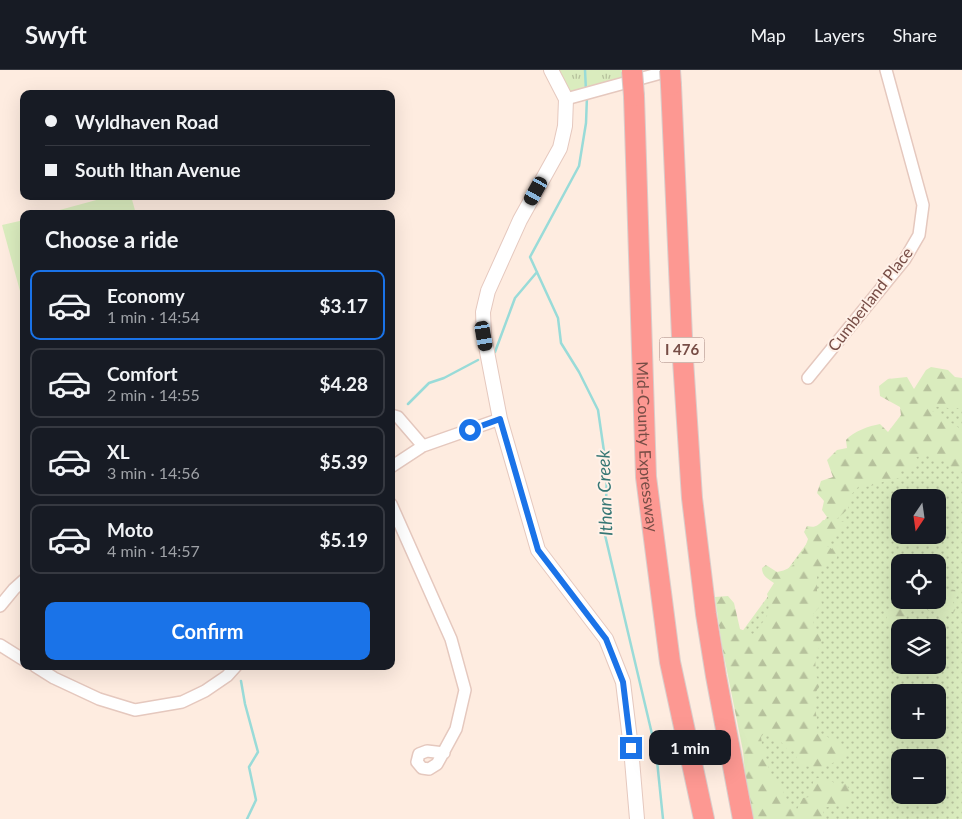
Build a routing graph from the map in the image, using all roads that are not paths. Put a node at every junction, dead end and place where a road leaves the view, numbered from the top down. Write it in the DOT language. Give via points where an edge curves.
graph roads {
  1 [pos="551,70"];
  2 [pos="632,70"];
  3 [pos="886,70"];
  4 [pos="671,75"];
  5 [pos="566,99"];
  6 [pos="808,378"];
  7 [pos="395,416"];
  8 [pos="500,419"];
  9 [pos="423,446"];
  10 [pos="395,464"];
  11 [pos="395,513"];
  12 [pos="20,584"];
  13 [pos="0,606"];
  14 [pos="0,645"];
  15 [pos="20,658"];
  16 [pos="41,670"];
  17 [pos="232,670"];
  18 [pos="444,753"];
  19 [pos="637,819"];
  20 [pos="704,819"];
  21 [pos="743,819"];
  1 -- 5 [label="street"];
  2 -- 20 [label="highway, Mid-County Expressway / I 476, bridge" via="646,477 670,662"];
  3 -- 6 [label="street, Cumberland Place" via="924,205 918,235 905,259"];
  4 -- 5 [label="street"];
  4 -- 21 [label="highway, I 476" via="682,350 692,498 715,668"];
  5 -- 8 [label="street" via="560,148 520,220 488,291 484,336"];
  7 -- 9 [label="street"];
  8 -- 9 [label="street"];
  8 -- 19 [label="street" via="538,550 606,639 623,682"];
  9 -- 10 [label="street"];
  11 -- 18 [label="street" via="451,639 465,690 456,729"];
  12 -- 13 [label="street"];
  14 -- 15 [label="street"];
  16 -- 17 [label="street" via="99,699 135,710 182,702 205,691"];
}
